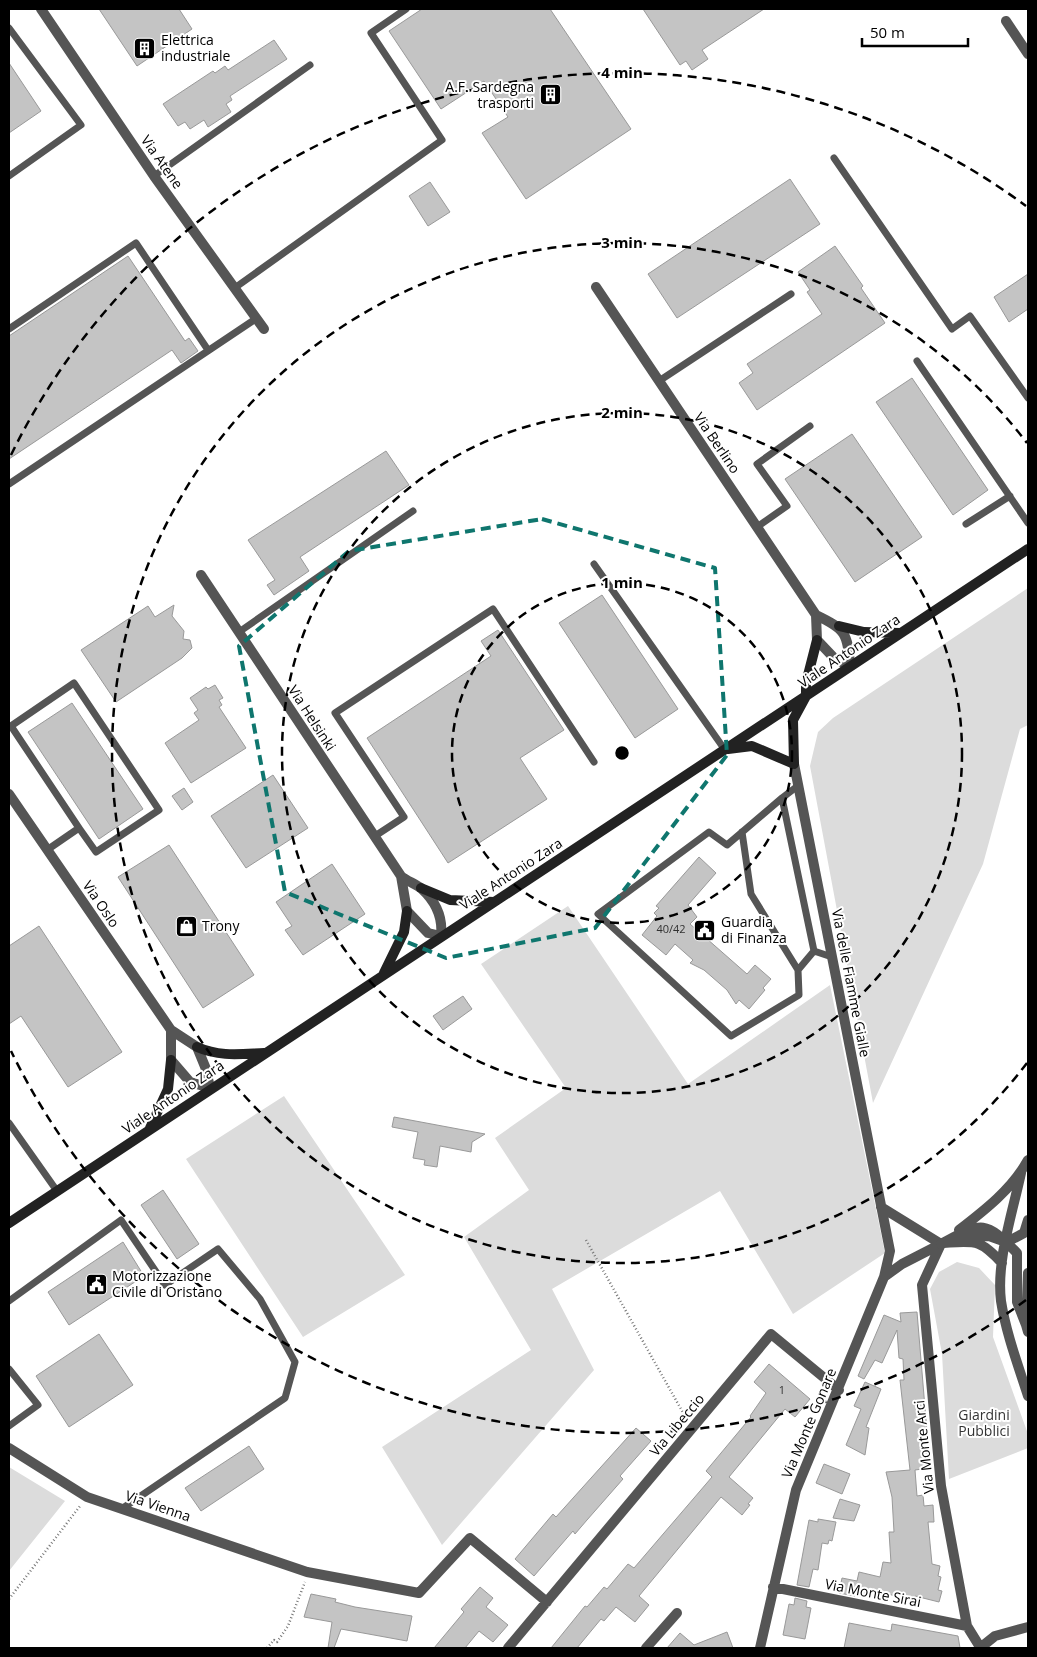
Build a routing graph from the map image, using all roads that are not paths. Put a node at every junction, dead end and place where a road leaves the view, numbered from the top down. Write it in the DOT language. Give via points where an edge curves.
graph roads {
  1 [pos="41,9"];
  2 [pos="406,9"];
  3 [pos="1006,21"];
  4 [pos="9,28"];
  5 [pos="1028,54"];
  6 [pos="310,65"];
  7 [pos="834,158"];
  8 [pos="9,176"];
  9 [pos="154,176"];
  10 [pos="236,287"];
  11 [pos="596,287"];
  12 [pos="790,294"];
  13 [pos="257,318"];
  14 [pos="9,328"];
  15 [pos="264,329"];
  16 [pos="208,350"];
  17 [pos="918,361"];
  18 [pos="659,381"];
  19 [pos="1028,398"];
  20 [pos="810,426"];
  21 [pos="9,484"];
  22 [pos="1010,496"];
  23 [pos="413,511"];
  24 [pos="1028,523"];
  25 [pos="966,524"];
  26 [pos="757,527"];
  27 [pos="1028,549"];
  28 [pos="594,564"];
  29 [pos="201,575"];
  30 [pos="816,615"];
  31 [pos="839,626"];
  32 [pos="240,632"];
  33 [pos="900,633"];
  34 [pos="817,640"];
  35 [pos="850,666"];
  36 [pos="806,696"];
  37 [pos="725,750"];
  38 [pos="594,762"];
  39 [pos="794,764"];
  40 [pos="798,785"];
  41 [pos="9,794"];
  42 [pos="782,798"];
  43 [pos="79,828"];
  44 [pos="742,832"];
  45 [pos="375,836"];
  46 [pos="47,850"];
  47 [pos="401,876"];
  48 [pos="421,888"];
  49 [pos="494,902"];
  50 [pos="407,911"];
  51 [pos="441,936"];
  52 [pos="814,951"];
  53 [pos="832,957"];
  54 [pos="798,970"];
  55 [pos="384,974"];
  56 [pos="170,1030"];
  57 [pos="197,1047"];
  58 [pos="265,1053"];
  59 [pos="171,1060"];
  60 [pos="210,1088"];
  61 [pos="9,1123"];
  62 [pos="150,1129"];
  63 [pos="1028,1160"];
  64 [pos="1021,1173"];
  65 [pos="57,1191"];
  66 [pos="882,1207"];
  67 [pos="1028,1220"];
  68 [pos="9,1223"];
  69 [pos="1007,1242"];
  70 [pos="941,1244"];
  71 [pos="1002,1263"];
  72 [pos="1028,1273"];
  73 [pos="884,1277"];
  74 [pos="9,1301"];
  75 [pos="1027,1328"];
  76 [pos="9,1369"];
  77 [pos="839,1390"];
  78 [pos="1028,1396"];
  79 [pos="9,1426"];
  80 [pos="9,1448"];
  81 [pos="123,1508"];
  82 [pos="773,1587"];
  83 [pos="547,1602"];
  84 [pos="677,1613"];
  85 [pos="967,1626"];
  86 [pos="1028,1627"];
  87 [pos="508,1648"];
  88 [pos="646,1648"];
  89 [pos="760,1648"];
  90 [pos="980,1648"];
  1 -- 9 [label="street, Via Atene"];
  2 -- 10 [label="lane" via="371,33 442,140"];
  3 -- 5 [label="street"];
  4 -- 8 [label="lane" via="81,125"];
  6 -- 9 [label="lane"];
  7 -- 19 [label="lane" via="952,329 970,316"];
  9 -- 10 [label="street, Via Atene"];
  10 -- 13 [label="street, Via Atene"];
  11 -- 18 [label="street, Via Berlino"];
  12 -- 18 [label="lane"];
  13 -- 15 [label="street, Via Atene"];
  13 -- 16 [label="lane"];
  14 -- 16 [label="lane" via="136,243"];
  16 -- 21 [label="lane"];
  17 -- 22 [label="lane"];
  18 -- 26 [label="street, Via Berlino"];
  20 -- 26 [label="lane" via="757,464 787,506"];
  22 -- 24 [label="lane"];
  22 -- 25 [label="lane"];
  23 -- 32 [label="lane"];
  26 -- 30 [label="street, Via Berlino"];
  27 -- 33 [label="main road, Viale Antonio Zara"];
  28 -- 37 [label="lane"];
  29 -- 32 [label="street, Via Helsinki"];
  30 -- 31 [label="street"];
  30 -- 34 [label="street"];
  31 -- 33 [label="main road" via="864,632"];
  31 -- 35 [label="street" via="849,646"];
  32 -- 45 [label="street, Via Helsinki"];
  33 -- 35 [label="main road, Viale Antonio Zara"];
  34 -- 35 [label="street" via="835,659"];
  34 -- 36 [label="main road" via="806,682"];
  35 -- 36 [label="main road, Viale Antonio Zara"];
  36 -- 37 [label="main road, Viale Antonio Zara"];
  36 -- 39 [label="main road" via="793,720"];
  37 -- 39 [label="main road" via="752,746"];
  37 -- 49 [label="main road, Viale Antonio Zara"];
  38 -- 45 [label="lane" via="492,609 335,713 404,817"];
  39 -- 40 [label="street, Via delle Fiamme Gialle"];
  40 -- 42 [label="lane"];
  40 -- 53 [label="street, Via delle Fiamme Gialle"];
  41 -- 46 [label="street, Via Oslo"];
  42 -- 44 [label="lane"];
  42 -- 52 [label="lane"];
  43 -- 43 [label="lane" via="96,852 159,810 74,683 11,726"];
  43 -- 46 [label="lane"];
  44 -- 54 [label="lane" via="751,894"];
  44 -- 54 [label="lane" via="727,845 709,832 598,914 731,1036 799,995"];
  45 -- 47 [label="street, Via Helsinki"];
  46 -- 56 [label="street, Via Oslo"];
  47 -- 48 [label="street, Via Helsinki"];
  47 -- 50 [label="street, Via Helsinki"];
  48 -- 49 [label="main road" via="450,900"];
  48 -- 51 [label="street, Via Helsinki" via="437,908 442,922"];
  49 -- 51 [label="main road, Viale Antonio Zara"];
  50 -- 51 [label="street" via="428,933"];
  50 -- 55 [label="main road" via="404,932"];
  51 -- 55 [label="main road, Viale Antonio Zara"];
  52 -- 53 [label="lane"];
  52 -- 54 [label="lane"];
  53 -- 66 [label="street, Via delle Fiamme Gialle"];
  55 -- 58 [label="main road, Viale Antonio Zara"];
  56 -- 57 [label="street, Via Oslo"];
  56 -- 59 [label="street"];
  57 -- 58 [label="main road" via="228,1055"];
  57 -- 60 [label="street"];
  58 -- 60 [label="main road, Viale Antonio Zara"];
  59 -- 60 [label="street" via="190,1082"];
  59 -- 62 [label="main road" via="168,1089"];
  60 -- 62 [label="main road, Viale Antonio Zara"];
  61 -- 65 [label="lane"];
  62 -- 65 [label="main road, Viale Antonio Zara"];
  63 -- 64 [label="street"];
  64 -- 69 [label="street"];
  64 -- 70 [label="street" via="991,1206"];
  65 -- 68 [label="main road, Viale Antonio Zara"];
  66 -- 70 [label="street"];
  66 -- 73 [label="street, Via delle Fiamme Gialle" via="890,1251"];
  67 -- 69 [label="street" via="1024,1233"];
  69 -- 70 [label="street" via="988,1227 969,1229"];
  69 -- 71 [label="street"];
  69 -- 75 [label="street" via="1017,1253 1017,1302"];
  70 -- 71 [label="street" via="974,1242 987,1246"];
  70 -- 73 [label="street"];
  70 -- 85 [label="street, Via Monte Arci" via="922,1285 941,1486"];
  71 -- 78 [label="street" via="1001,1299 1007,1330"];
  72 -- 75 [label="street"];
  73 -- 77 [label="street, Via Monte Gonare"];
  74 -- 81 [label="lane" via="121,1220 165,1285 218,1249 260,1299 295,1362 286,1398"];
  76 -- 79 [label="lane" via="38,1405"];
  77 -- 82 [label="street, Via Monte Gonare" via="796,1490"];
  77 -- 83 [label="street, Via Libeccio" via="771,1334"];
  80 -- 81 [label="street, Via Vienna" via="87,1497"];
  81 -- 83 [label="street, Via Vienna" via="307,1572 419,1593 470,1538"];
  82 -- 85 [label="street, Via Monte Sirai"];
  82 -- 89 [label="street, Via Monte Gonare"];
  83 -- 87 [label="street, Via Libeccio"];
  84 -- 88 [label="street"];
  85 -- 90 [label="street, Via Monte Arci"];
  86 -- 90 [label="street" via="995,1636"];
}
